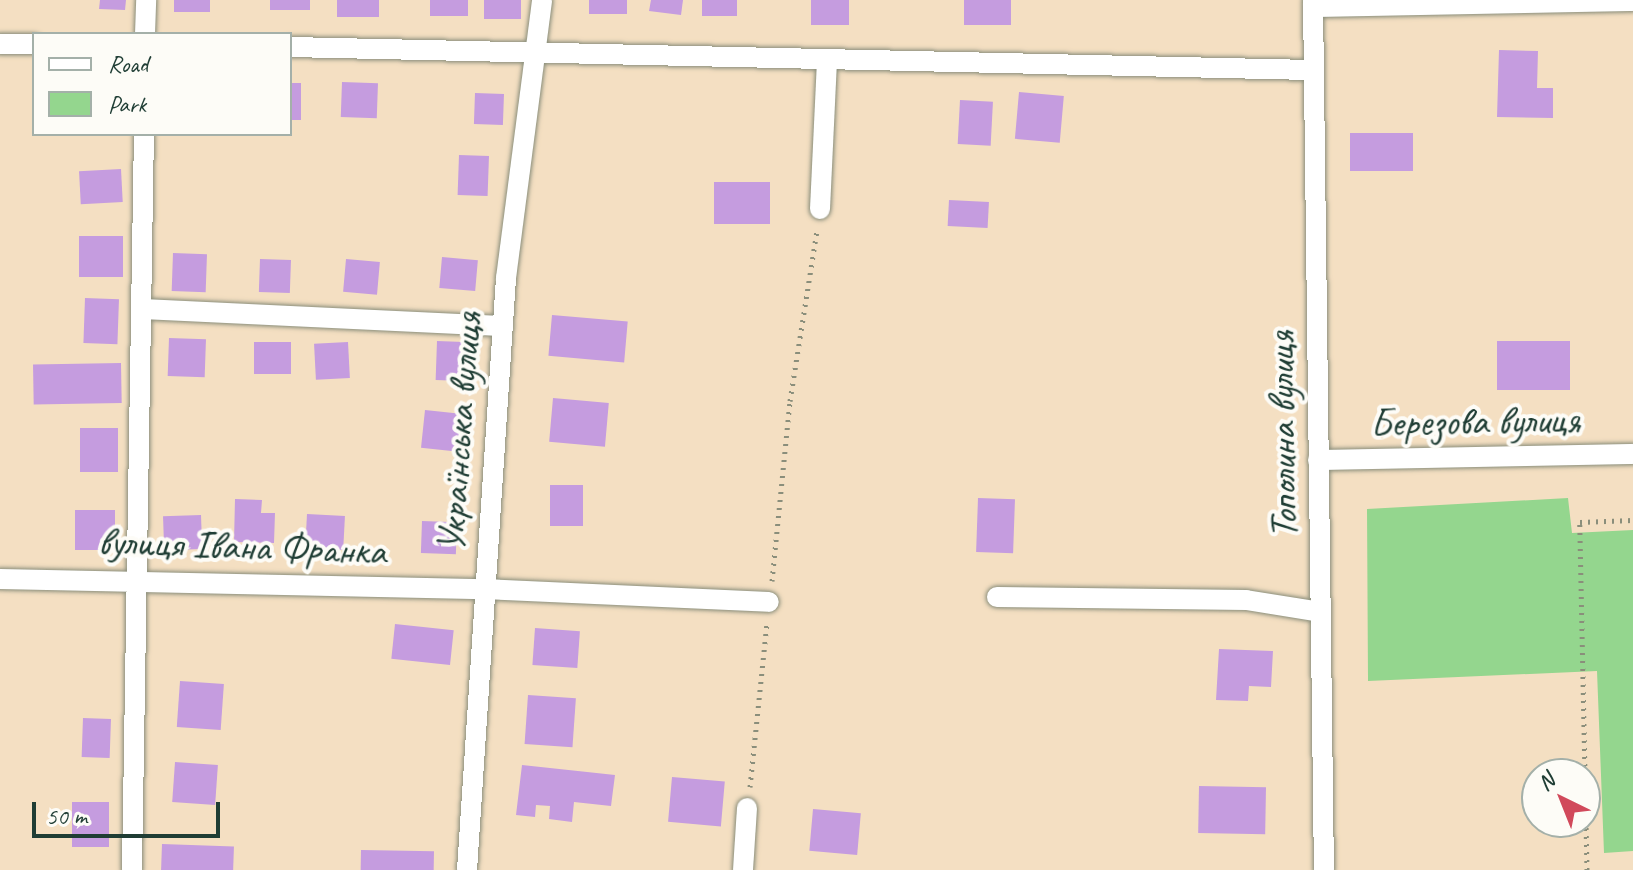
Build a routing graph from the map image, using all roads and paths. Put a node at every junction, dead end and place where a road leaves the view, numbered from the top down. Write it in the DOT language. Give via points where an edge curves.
graph roads {
  1 [pos="146,0"];
  2 [pos="542,0"];
  3 [pos="1633,1"];
  4 [pos="1313,4"];
  5 [pos="145,32"];
  6 [pos="0,44"];
  7 [pos="32,44"];
  8 [pos="292,47"];
  9 [pos="537,53"];
  10 [pos="827,62"];
  11 [pos="1313,70"];
  12 [pos="144,136"];
  13 [pos="820,209"];
  14 [pos="142,309"];
  15 [pos="502,326"];
  16 [pos="1633,454"];
  17 [pos="1318,460"];
  18 [pos="1633,520"];
  19 [pos="0,579"];
  20 [pos="139,580"];
  21 [pos="485,589"];
  22 [pos="997,597"];
  23 [pos="769,602"];
  24 [pos="1320,612"];
  25 [pos="747,808"];
  26 [pos="132,870"];
  27 [pos="467,870"];
  28 [pos="743,870"];
  29 [pos="1324,870"];
  30 [pos="1587,870"];
  1 -- 5 [label="street"];
  2 -- 9 [label="street, Українська вулиця"];
  3 -- 4 [label="street"];
  4 -- 11 [label="street, Тополина вулиця"];
  6 -- 7 [label="street"];
  8 -- 9 [label="street"];
  9 -- 10 [label="street"];
  9 -- 15 [label="street, Українська вулиця"];
  10 -- 11 [label="street"];
  10 -- 13 [label="street"];
  11 -- 17 [label="street, Тополина вулиця"];
  12 -- 14 [label="street"];
  13 -- 23 [label="path" via="790,401"];
  14 -- 15 [label="street"];
  14 -- 20 [label="street"];
  15 -- 21 [label="street, Українська вулиця"];
  16 -- 17 [label="street, Березова вулиця"];
  17 -- 24 [label="street, Тополина вулиця"];
  18 -- 30 [label="path" via="1580,522"];
  19 -- 20 [label="street, вулиця Івана Франка"];
  20 -- 21 [label="street, вулиця Івана Франка"];
  20 -- 26 [label="street"];
  21 -- 23 [label="street, вулиця Івана Франка"];
  21 -- 27 [label="street, Українська вулиця"];
  22 -- 24 [label="street" via="1246,600"];
  23 -- 25 [label="path"];
  24 -- 29 [label="street, Тополина вулиця"];
  25 -- 28 [label="street"];
}
